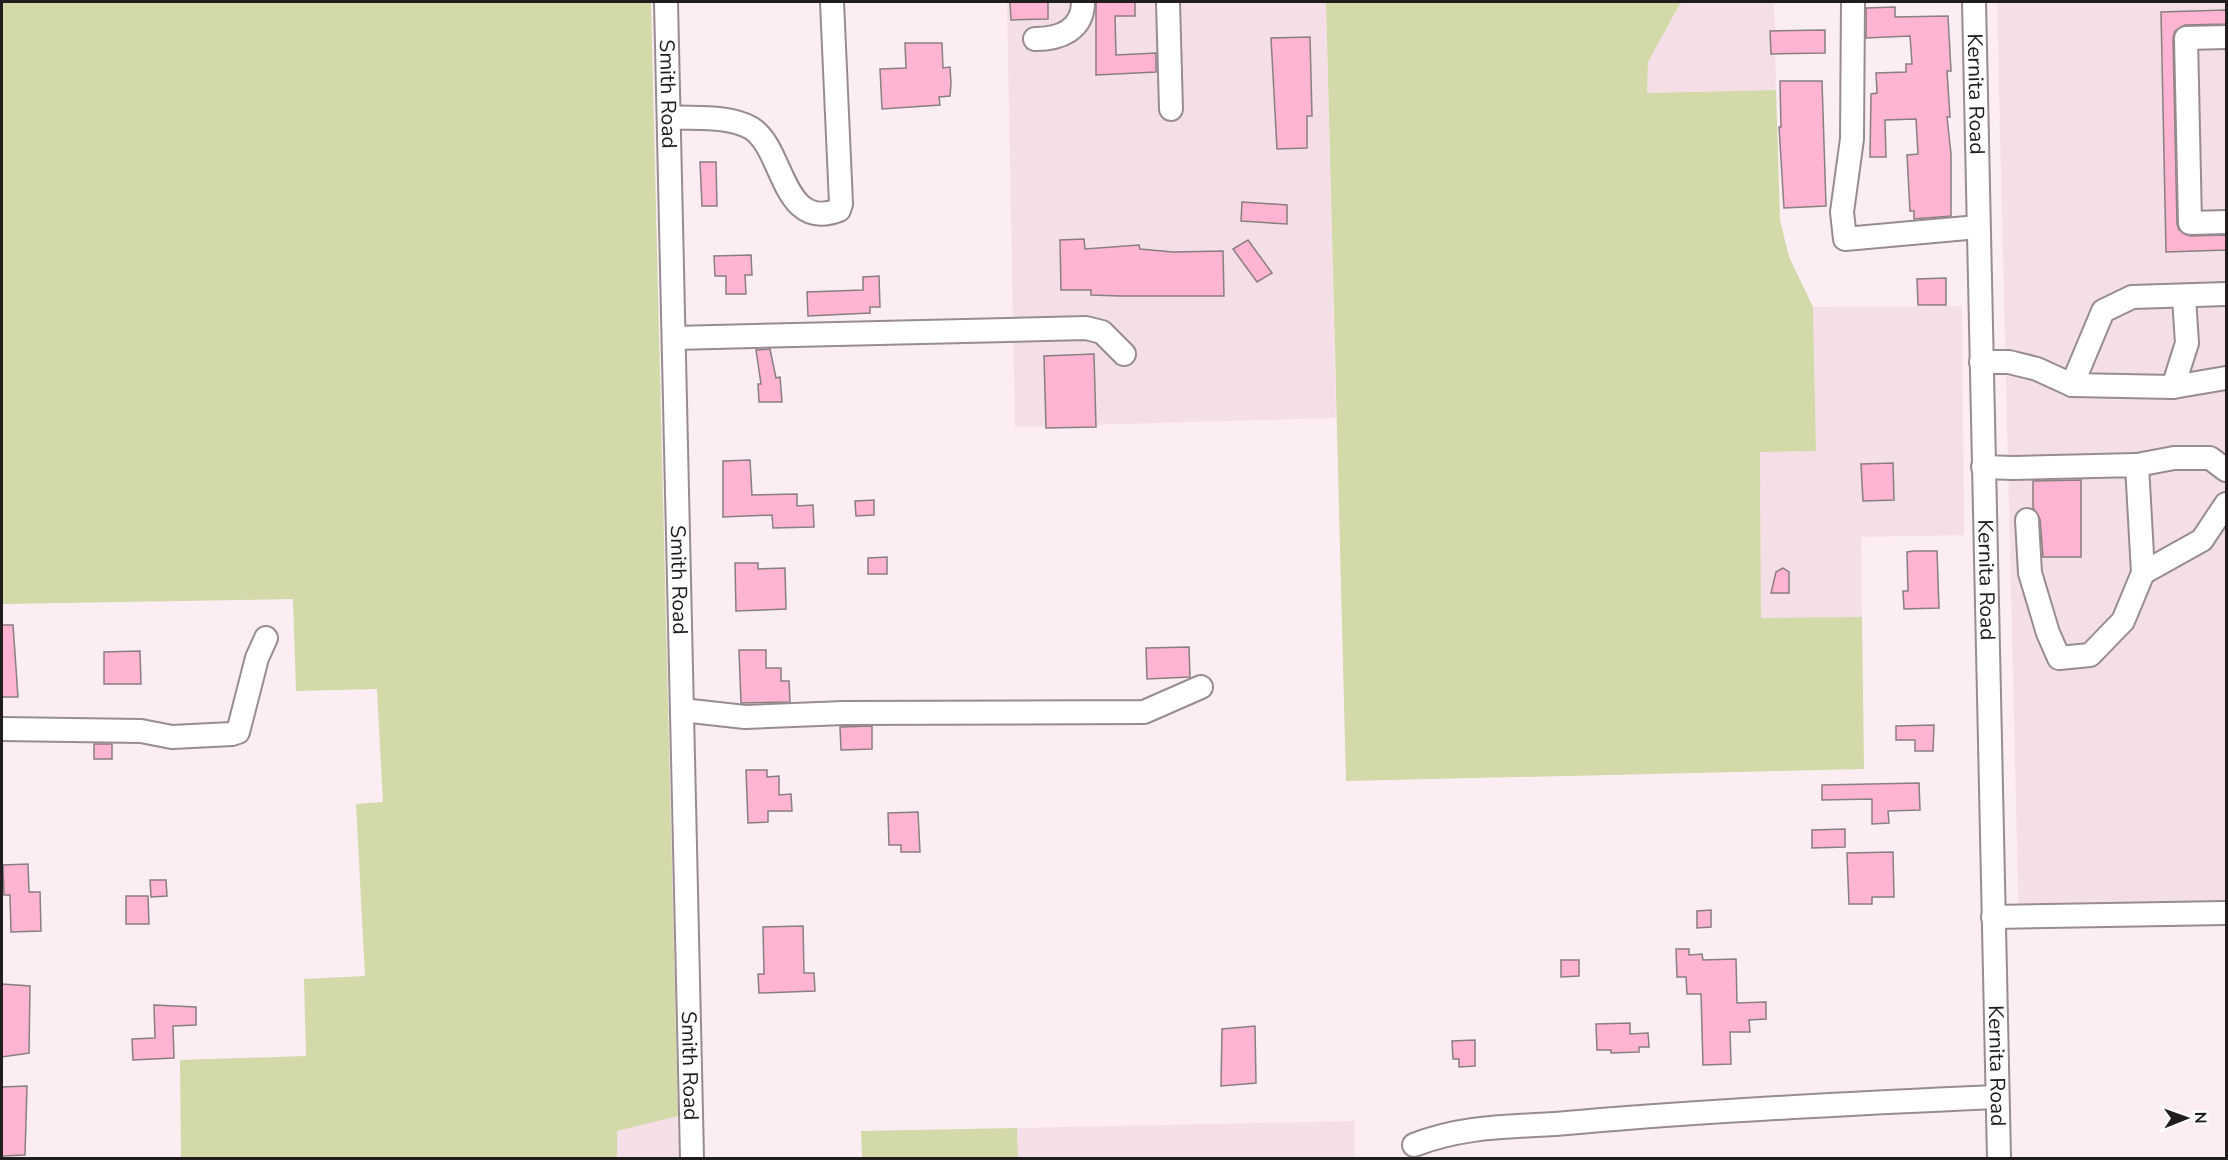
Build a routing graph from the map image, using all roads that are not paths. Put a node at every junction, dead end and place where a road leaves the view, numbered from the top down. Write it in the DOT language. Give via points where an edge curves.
graph roads {
  1 [pos="666,2"];
  2 [pos="832,2"];
  3 [pos="1083,2"];
  4 [pos="1168,2"];
  5 [pos="1853,2"];
  6 [pos="1974,2"];
  7 [pos="2226,37"];
  8 [pos="1035,39"];
  9 [pos="1171,109"];
  10 [pos="669,117"];
  11 [pos="2226,222"];
  12 [pos="1978,227"];
  13 [pos="2226,294"];
  14 [pos="2184,298"];
  15 [pos="674,338"];
  16 [pos="1124,354"];
  17 [pos="1981,362"];
  18 [pos="2226,378"];
  19 [pos="2072,385"];
  20 [pos="2174,387"];
  21 [pos="2137,465"];
  22 [pos="1983,467"];
  23 [pos="2226,470"];
  24 [pos="2226,504"];
  25 [pos="2027,520"];
  26 [pos="2143,573"];
  27 [pos="266,638"];
  28 [pos="1201,687"];
  29 [pos="682,710"];
  30 [pos="2,729"];
  31 [pos="2226,913"];
  32 [pos="1993,917"];
  33 [pos="1997,1097"];
  34 [pos="1414,1145"];
  35 [pos="692,1158"];
  36 [pos="1999,1158"];
  1 -- 10 [label="street, Smith Road"];
  2 -- 10 [label="street" via="839,210 813,212 794,201 777,164 753,129 736,122"];
  3 -- 8 [label="street" via="1083,15 1071,31 1052,39"];
  4 -- 9 [label="street"];
  5 -- 12 [label="street" via="1852,139 1842,212 1845,238"];
  6 -- 12 [label="street, Kernita Road"];
  7 -- 11 [label="street" via="2186,38 2190,223"];
  10 -- 15 [label="street, Smith Road"];
  12 -- 17 [label="street, Kernita Road"];
  13 -- 14 [label="street"];
  14 -- 19 [label="street" via="2132,297 2103,311"];
  14 -- 20 [label="street" via="2187,343"];
  15 -- 16 [label="street" via="1086,328 1102,332"];
  15 -- 29 [label="street, Smith Road"];
  17 -- 19 [label="street" via="2009,362"];
  17 -- 22 [label="street, Kernita Road"];
  18 -- 20 [label="street"];
  19 -- 20 [label="street"];
  21 -- 22 [label="street"];
  21 -- 23 [label="street" via="2174,458 2210,458"];
  21 -- 26 [label="street"];
  22 -- 32 [label="street, Kernita Road"];
  24 -- 26 [label="street" via="2202,540"];
  25 -- 26 [label="street" via="2030,573 2059,658 2090,655 2123,621"];
  27 -- 30 [label="street" via="238,732 172,737 141,731"];
  28 -- 29 [label="street" via="1144,712 745,717"];
  29 -- 35 [label="street, Smith Road"];
  31 -- 32 [label="street"];
  32 -- 33 [label="street, Kernita Road"];
  33 -- 34 [label="street" via="1491,1126"];
  33 -- 36 [label="street, Kernita Road"];
}
